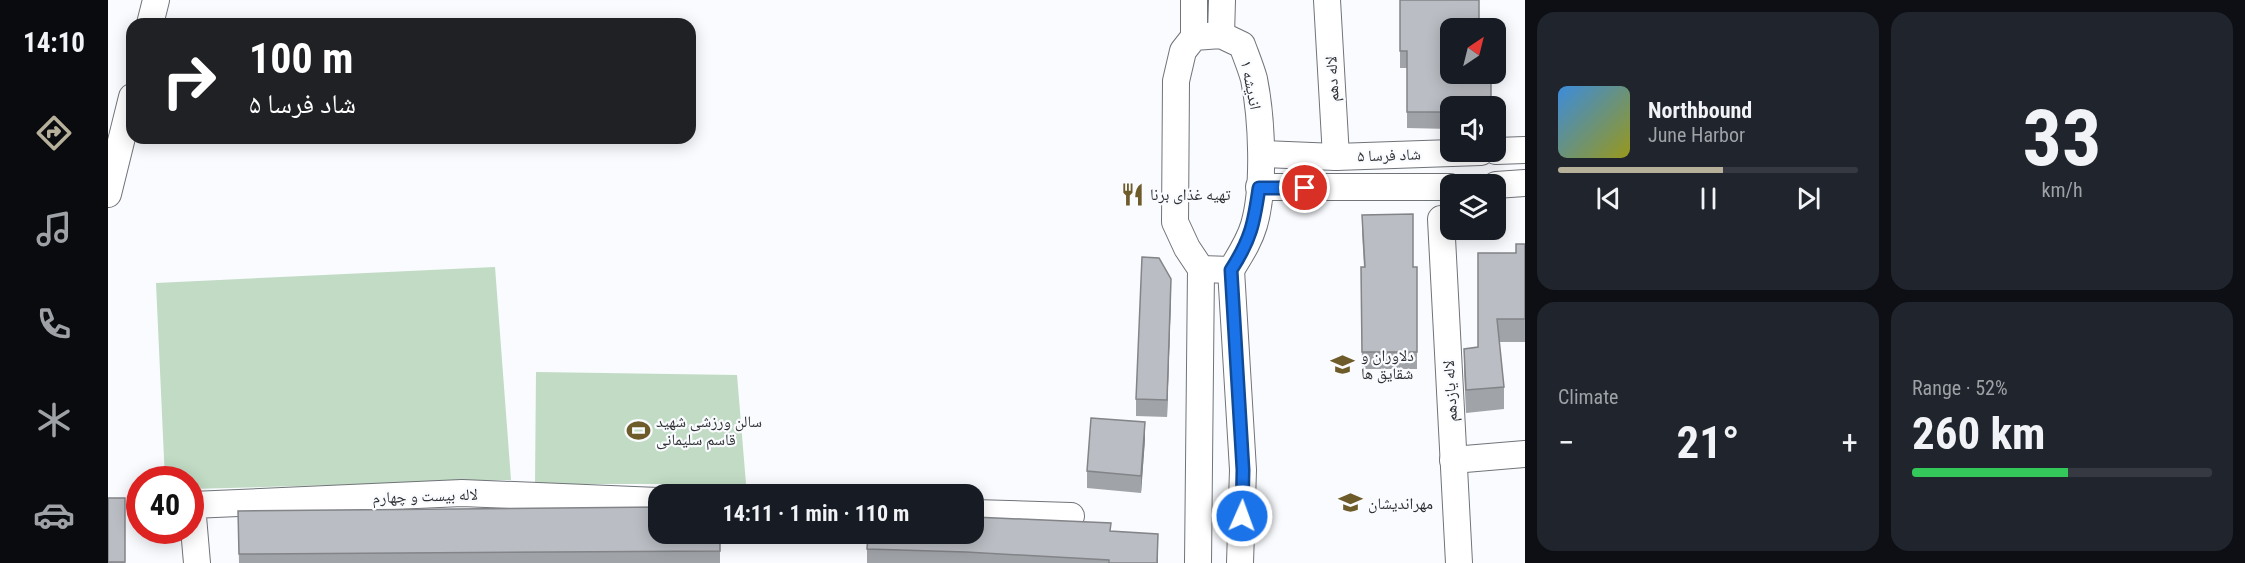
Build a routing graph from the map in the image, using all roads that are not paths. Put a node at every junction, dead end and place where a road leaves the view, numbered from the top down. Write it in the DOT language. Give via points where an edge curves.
graph roads {
  1 [pos="156,0"];
  2 [pos="1194,0"];
  3 [pos="1222,0"];
  4 [pos="1327,0"];
  5 [pos="152,18"];
  6 [pos="1221,35"];
  7 [pos="1194,37"];
  8 [pos="126,121"];
  9 [pos="1525,150"];
  10 [pos="1506,151"];
  11 [pos="1440,153"];
  12 [pos="1262,154"];
  13 [pos="1336,157"];
  14 [pos="1525,183"];
  15 [pos="1506,184"];
  16 [pos="1440,187"];
  17 [pos="1259,188"];
  18 [pos="108,194"];
  19 [pos="1441,240"];
  20 [pos="1201,269"];
  21 [pos="1231,270"];
  22 [pos="1525,454"];
  23 [pos="1453,460"];
  24 [pos="648,501"];
  25 [pos="204,504"];
  26 [pos="984,513"];
  27 [pos="1071,516"];
  28 [pos="195,544"];
  29 [pos="197,563"];
  30 [pos="1198,563"];
  31 [pos="1240,563"];
  32 [pos="1459,563"];
  1 -- 5 [label="street"];
  2 -- 7 [label="street"];
  3 -- 6 [label="street"];
  4 -- 13 [label="street, لاله دهم"];
  6 -- 7 [label="street"];
  6 -- 12 [label="street, اندیشه ۱" via="1242,45 1254,79"];
  7 -- 20 [label="street" via="1183,51 1176,81 1175,222"];
  8 -- 18 [label="street"];
  9 -- 10 [label="street"];
  11 -- 13 [label="street, شاد فرسا ۵"];
  12 -- 13 [label="street, شاد فرسا ۵"];
  12 -- 17 [label="street, اندیشه ۱"];
  14 -- 15 [label="street"];
  16 -- 17 [label="street, شاد فرسا ۵"];
  17 -- 21 [label="street, اندیشه ۱" via="1254,224"];
  19 -- 23 [label="street, لاله یازدهم"];
  20 -- 21 [label="street"];
  20 -- 30 [label="street"];
  21 -- 31 [label="street" via="1243,470"];
  22 -- 23 [label="street"];
  23 -- 32 [label="street, لاله یازدهم"];
  24 -- 25 [label="street, لاله بیست و چهارم" via="462,493"];
  26 -- 27 [label="street"];
  28 -- 29 [label="street"];
}
